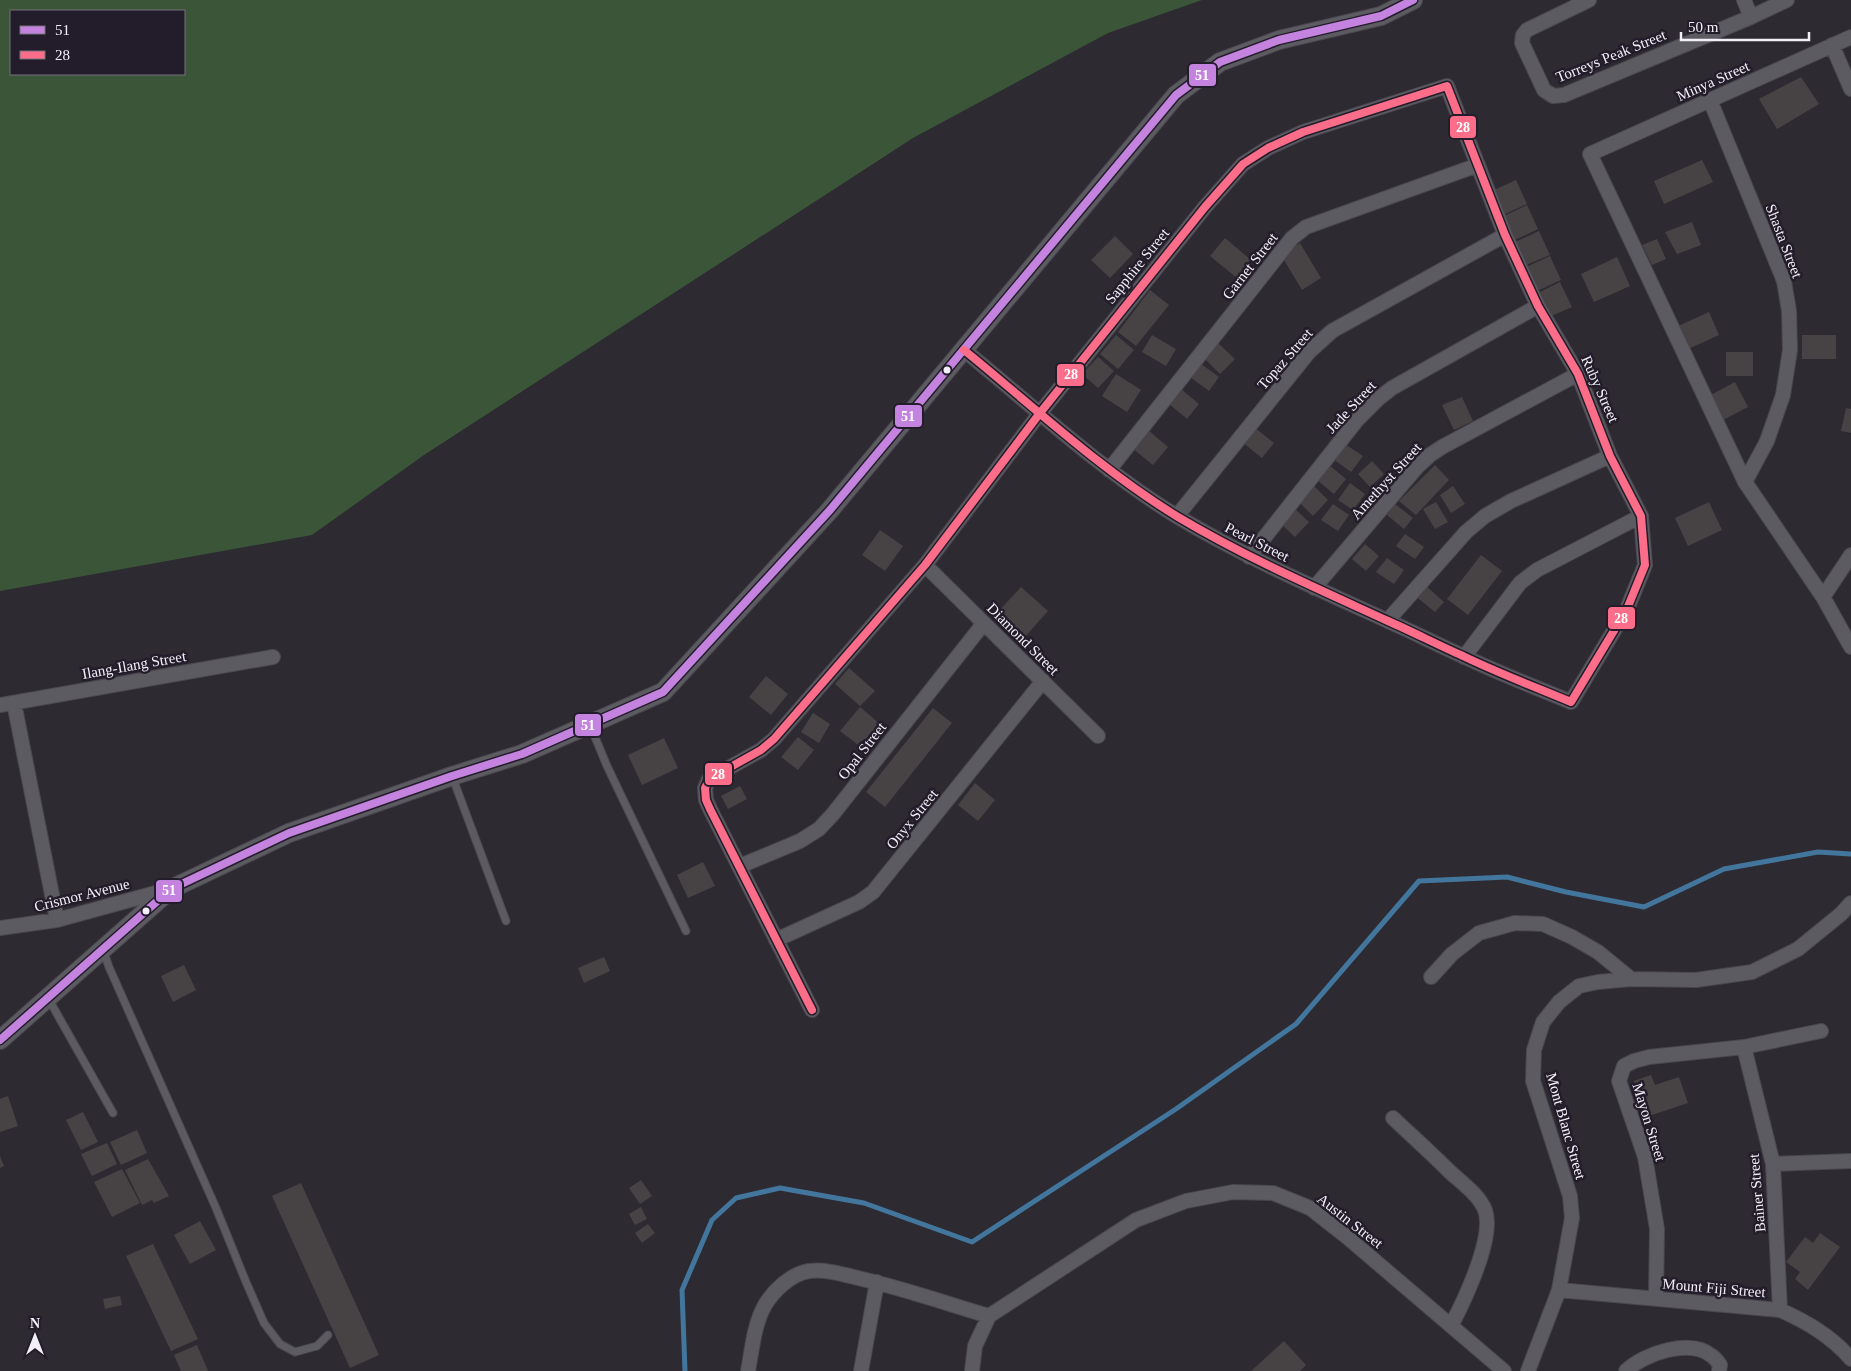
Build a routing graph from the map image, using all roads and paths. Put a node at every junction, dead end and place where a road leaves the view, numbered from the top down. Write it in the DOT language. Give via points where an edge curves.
graph roads {
  1 [pos="1413,0"];
  2 [pos="1589,0"];
  3 [pos="1744,0"];
  4 [pos="1787,0"];
  5 [pos="1751,17"];
  6 [pos="1851,37"];
  7 [pos="1832,45"];
  8 [pos="1447,86"];
  9 [pos="1851,90"];
  10 [pos="1710,100"];
  11 [pos="1478,166"];
  12 [pos="1505,235"];
  13 [pos="1538,306"];
  14 [pos="964,350"];
  15 [pos="1578,374"];
  16 [pos="1040,413"];
  17 [pos="1610,456"];
  18 [pos="1109,470"];
  19 [pos="1745,482"];
  20 [pos="1177,516"];
  21 [pos="1641,516"];
  22 [pos="1851,555"];
  23 [pos="1249,557"];
  24 [pos="925,565"];
  25 [pos="1314,588"];
  26 [pos="1823,597"];
  27 [pos="1388,620"];
  28 [pos="984,623"];
  29 [pos="1851,647"];
  30 [pos="273,657"];
  31 [pos="1464,657"];
  32 [pos="1043,682"];
  33 [pos="1571,702"];
  34 [pos="7,704"];
  35 [pos="590,724"];
  36 [pos="1098,736"];
  37 [pos="452,776"];
  38 [pos="740,866"];
  39 [pos="171,889"];
  40 [pos="1851,903"];
  41 [pos="56,920"];
  42 [pos="506,921"];
  43 [pos="0,928"];
  44 [pos="686,931"];
  45 [pos="776,940"];
  46 [pos="103,950"];
  47 [pos="1431,977"];
  48 [pos="1631,979"];
  49 [pos="48,998"];
  50 [pos="812,1010"];
  51 [pos="1821,1031"];
  52 [pos="0,1040"];
  53 [pos="1744,1046"];
  54 [pos="113,1113"];
  55 [pos="1394,1118"];
  56 [pos="1851,1161"];
  57 [pos="1773,1164"];
  58 [pos="877,1282"];
  59 [pos="1559,1290"];
  60 [pos="1656,1299"];
  61 [pos="1780,1310"];
  62 [pos="989,1316"];
  63 [pos="1452,1326"];
  64 [pos="328,1335"];
  65 [pos="1851,1358"];
  66 [pos="748,1371"];
  67 [pos="861,1371"];
  68 [pos="972,1371"];
  69 [pos="1504,1371"];
  70 [pos="1528,1371"];
  71 [pos="1626,1371"];
  72 [pos="1718,1371"];
  1 -- 14 [label="street" via="1380,16 1279,40 1220,62 1176,95"];
  2 -- 5 [label="street, Torreys Peak Street" via="1527,30 1523,36 1522,43 1544,90 1553,96 1564,95"];
  3 -- 5 [label="street"];
  4 -- 5 [label="street, Torreys Peak Street"];
  6 -- 7 [label="street, Minya Street"];
  7 -- 9 [label="street"];
  7 -- 10 [label="street, Minya Street"];
  8 -- 11 [label="street, Ruby Street"];
  8 -- 16 [label="street, Sapphire Street" via="1303,132 1243,164"];
  10 -- 19 [label="street, Shasta Street" via="1784,281 1789,311 1790,350 1783,395 1767,441"];
  10 -- 19 [label="street, Minya Street" via="1590,154"];
  11 -- 12 [label="street, Ruby Street"];
  11 -- 18 [label="street, Garnet Street" via="1306,227 1292,238"];
  12 -- 13 [label="street, Ruby Street"];
  12 -- 20 [label="street, Topaz Street" via="1321,340"];
  13 -- 15 [label="street, Ruby Street"];
  13 -- 23 [label="street, Jade Street" via="1378,398"];
  14 -- 16 [label="street, Pearl Street"];
  14 -- 35 [label="street" via="830,510 663,692"];
  15 -- 17 [label="street, Ruby Street"];
  15 -- 25 [label="street, Amethyst Street" via="1430,455"];
  16 -- 18 [label="street, Pearl Street"];
  16 -- 24 [label="street, Sapphire Street"];
  17 -- 21 [label="street, Ruby Street"];
  17 -- 27 [label="street" via="1511,501 1486,516 1466,532"];
  18 -- 20 [label="street, Pearl Street"];
  19 -- 26 [label="street"];
  20 -- 23 [label="street, Pearl Street"];
  21 -- 31 [label="street" via="1537,570 1520,583"];
  21 -- 33 [label="street, Ruby Street" via="1645,565 1627,609"];
  22 -- 26 [label="street"];
  23 -- 25 [label="street, Pearl Street"];
  24 -- 28 [label="street, Diamond Street"];
  24 -- 38 [label="street, Sapphire Street" via="774,739 761,750 709,779 705,788 706,800"];
  25 -- 27 [label="street, Pearl Street"];
  26 -- 29 [label="street"];
  27 -- 31 [label="street, Pearl Street"];
  28 -- 32 [label="street, Diamond Street"];
  28 -- 38 [label="street, Opal Street" via="819,829 800,841"];
  30 -- 34 [label="street, Ilang-Ilang Street"];
  31 -- 33 [label="street, Pearl Street"];
  32 -- 36 [label="street, Diamond Street"];
  32 -- 45 [label="street, Onyx Street" via="873,892 859,902"];
  34 -- 41 [label="street"];
  35 -- 37 [label="street" via="522,754"];
  35 -- 44 [label="lane"];
  37 -- 39 [label="street" via="289,833"];
  37 -- 42 [label="lane"];
  38 -- 45 [label="street"];
  39 -- 41 [label="street, Crismor Avenue"];
  39 -- 46 [label="street"];
  40 -- 48 [label="street, Mont Blanc Street" via="1798,949 1752,972 1696,980"];
  41 -- 43 [label="street, Crismor Avenue"];
  45 -- 50 [label="street"];
  46 -- 49 [label="street"];
  46 -- 64 [label="lane" via="264,1323 280,1344 294,1352 318,1346"];
  47 -- 48 [label="street" via="1478,933 1515,922 1543,924 1572,937 1598,952"];
  48 -- 59 [label="street, Mont Blanc Street" via="1579,986 1559,1002 1543,1022 1534,1050 1533,1081 1570,1196 1572,1218"];
  49 -- 52 [label="street"];
  49 -- 54 [label="lane"];
  51 -- 53 [label="street, Mayon Street"];
  53 -- 57 [label="street, Bainer Street"];
  53 -- 60 [label="street, Mayon Street" via="1634,1061 1624,1066 1619,1080 1645,1157 1657,1229"];
  55 -- 63 [label="street" via="1474,1194 1485,1210 1488,1228 1484,1247"];
  56 -- 57 [label="street"];
  57 -- 61 [label="street, Bainer Street"];
  58 -- 62 [label="street"];
  58 -- 66 [label="street" via="831,1271 809,1271 791,1278 765,1304 758,1320"];
  58 -- 67 [label="street"];
  59 -- 60 [label="street, Mount Fiji Street"];
  59 -- 70 [label="street, Mont Blanc Street"];
  60 -- 61 [label="street, Mount Fiji Street"];
  61 -- 65 [label="street, Mount Fiji Street" via="1821,1332"];
  62 -- 63 [label="street, Austin Street" via="1136,1220 1186,1201 1233,1192 1273,1193 1310,1208"];
  62 -- 68 [label="street" via="975,1346"];
  63 -- 69 [label="street, Austin Street"];
  71 -- 72 [label="street" via="1651,1354 1674,1348 1696,1349 1712,1355 1720,1365"];
}
